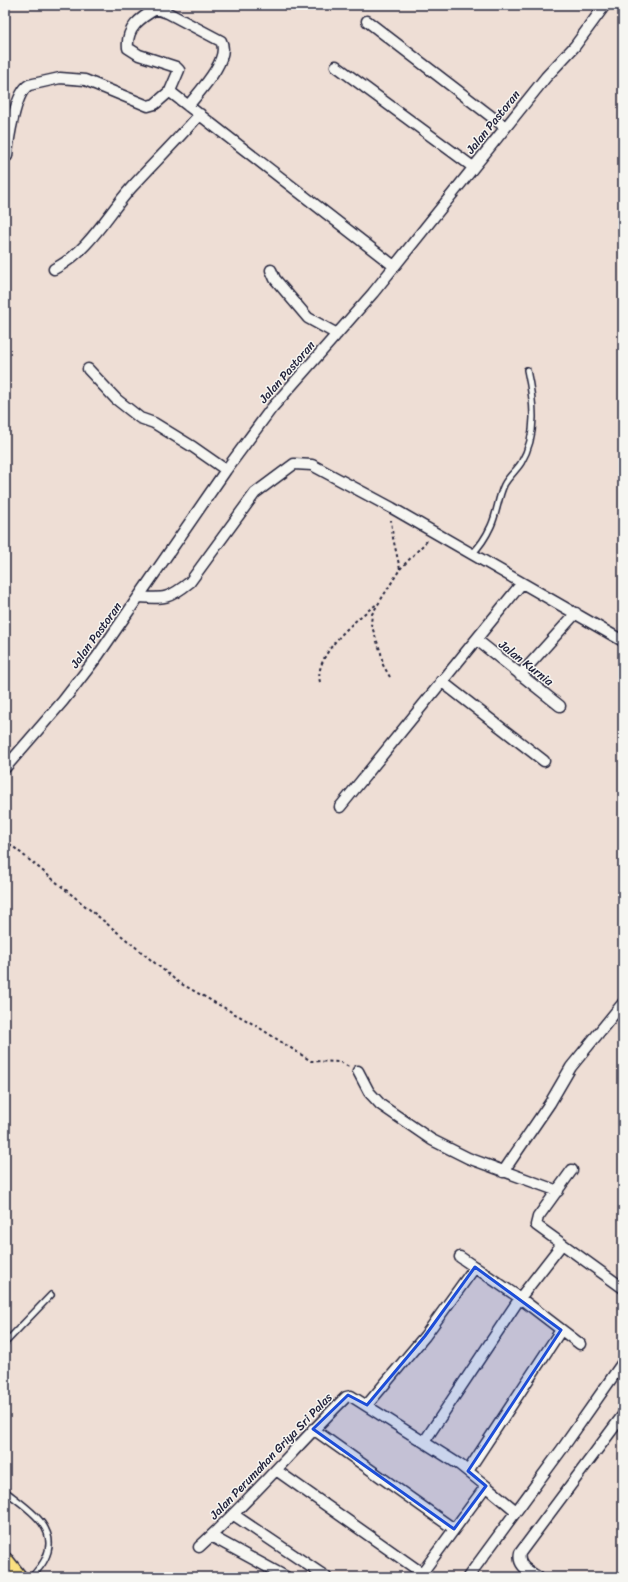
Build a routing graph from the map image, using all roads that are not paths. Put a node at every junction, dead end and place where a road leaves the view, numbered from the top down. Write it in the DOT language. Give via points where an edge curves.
graph roads {
  1 [pos="606,5"];
  2 [pos="366,21"];
  3 [pos="336,66"];
  4 [pos="170,91"];
  5 [pos="188,106"];
  6 [pos="200,114"];
  7 [pos="506,127"];
  8 [pos="7,156"];
  9 [pos="473,167"];
  10 [pos="394,266"];
  11 [pos="54,269"];
  12 [pos="271,270"];
  13 [pos="337,334"];
  14 [pos="88,369"];
  15 [pos="527,370"];
  16 [pos="226,470"];
  17 [pos="472,554"];
  18 [pos="522,583"];
  19 [pos="139,597"];
  20 [pos="576,613"];
  21 [pos="477,640"];
  22 [pos="623,641"];
  23 [pos="520,675"];
  24 [pos="442,681"];
  25 [pos="560,706"];
  26 [pos="544,761"];
  27 [pos="5,768"];
  28 [pos="340,807"];
  29 [pos="623,1003"];
  30 [pos="358,1071"];
  31 [pos="572,1170"];
  32 [pos="503,1172"];
  33 [pos="558,1190"];
  34 [pos="562,1244"];
  35 [pos="460,1257"];
  36 [pos="475,1268"];
  37 [pos="623,1288"];
  38 [pos="51,1294"];
  39 [pos="520,1298"];
  40 [pos="561,1330"];
  41 [pos="5,1343"];
  42 [pos="580,1344"];
  43 [pos="623,1362"];
  44 [pos="367,1405"];
  45 [pos="623,1415"];
  46 [pos="313,1429"];
  47 [pos="424,1442"];
  48 [pos="276,1470"];
  49 [pos="468,1471"];
  50 [pos="486,1486"];
  51 [pos="5,1492"];
  52 [pos="516,1511"];
  53 [pos="234,1515"];
  54 [pos="454,1529"];
  55 [pos="212,1536"];
  56 [pos="199,1547"];
  57 [pos="5,1562"];
  58 [pos="421,1575"];
  59 [pos="18,1577"];
  60 [pos="32,1577"];
  61 [pos="286,1577"];
  62 [pos="326,1577"];
  63 [pos="468,1577"];
  64 [pos="538,1577"];
  1 -- 7 [label="street, Jalan Pastoran" via="575,46"];
  2 -- 7 [label="street"];
  3 -- 9 [label="street"];
  4 -- 5 [label="street"];
  4 -- 5 [label="street" via="179,70 139,55 128,48 127,40 131,30 142,16 156,9 168,12 221,41 223,45 220,60 211,77"];
  4 -- 8 [label="street" via="155,104 148,106 85,80 60,78 29,85 20,97 9,136"];
  5 -- 6 [label="street"];
  6 -- 10 [label="street"];
  6 -- 11 [label="street" via="130,188 81,248 66,263"];
  7 -- 9 [label="street, Jalan Pastoran"];
  9 -- 10 [label="street, Jalan Pastoran"];
  10 -- 13 [label="street, Jalan Pastoran"];
  12 -- 13 [label="street" via="275,280 308,318"];
  13 -- 16 [label="street, Jalan Pastoran" via="271,409"];
  14 -- 16 [label="street" via="116,399 140,418 174,435"];
  15 -- 17 [label="lane" via="534,400 534,423 527,450 521,463 505,484 492,525"];
  16 -- 19 [label="street, Jalan Pastoran"];
  17 -- 18 [label="street"];
  17 -- 19 [label="street" via="312,465 294,464 255,493 184,586 163,599"];
  18 -- 20 [label="street"];
  18 -- 21 [label="street"];
  19 -- 27 [label="street, Jalan Pastoran" via="63,701"];
  20 -- 22 [label="street"];
  20 -- 23 [label="street"];
  21 -- 23 [label="street, Jalan Kurnia"];
  21 -- 24 [label="street"];
  23 -- 25 [label="street, Jalan Kurnia"];
  24 -- 26 [label="street"];
  24 -- 28 [label="street"];
  29 -- 32 [label="street" via="571,1067 550,1104"];
  30 -- 32 [label="street" via="369,1092 382,1105 432,1140"];
  31 -- 33 [label="street"];
  32 -- 33 [label="street"];
  33 -- 34 [label="street" via="538,1218 536,1225"];
  34 -- 37 [label="street"];
  34 -- 39 [label="street"];
  35 -- 36 [label="street"];
  36 -- 39 [label="street"];
  36 -- 44 [label="street" via="425,1336"];
  38 -- 41 [label="lane"];
  39 -- 40 [label="street"];
  39 -- 47 [label="street"];
  40 -- 42 [label="street"];
  40 -- 49 [label="street"];
  43 -- 52 [label="street"];
  44 -- 46 [label="street, Jalan Perumahan Griya Sri Palas" via="351,1396 346,1397"];
  44 -- 47 [label="street"];
  45 -- 64 [label="street" via="520,1553 521,1564"];
  46 -- 48 [label="street, Jalan Perumahan Griya Sri Palas"];
  46 -- 54 [label="street"];
  47 -- 49 [label="street"];
  48 -- 53 [label="street, Jalan Perumahan Griya Sri Palas"];
  48 -- 58 [label="street"];
  49 -- 50 [label="street"];
  50 -- 52 [label="street"];
  50 -- 54 [label="street"];
  51 -- 60 [label="lane" via="43,1523 50,1539 45,1559"];
  52 -- 63 [label="street"];
  53 -- 55 [label="street, Jalan Perumahan Griya Sri Palas"];
  53 -- 62 [label="street"];
  54 -- 58 [label="street"];
  55 -- 56 [label="street, Jalan Perumahan Griya Sri Palas"];
  55 -- 61 [label="street, Jalan Perumahan Griya Sri Palas"];
  57 -- 59 [label="highway"];
}
